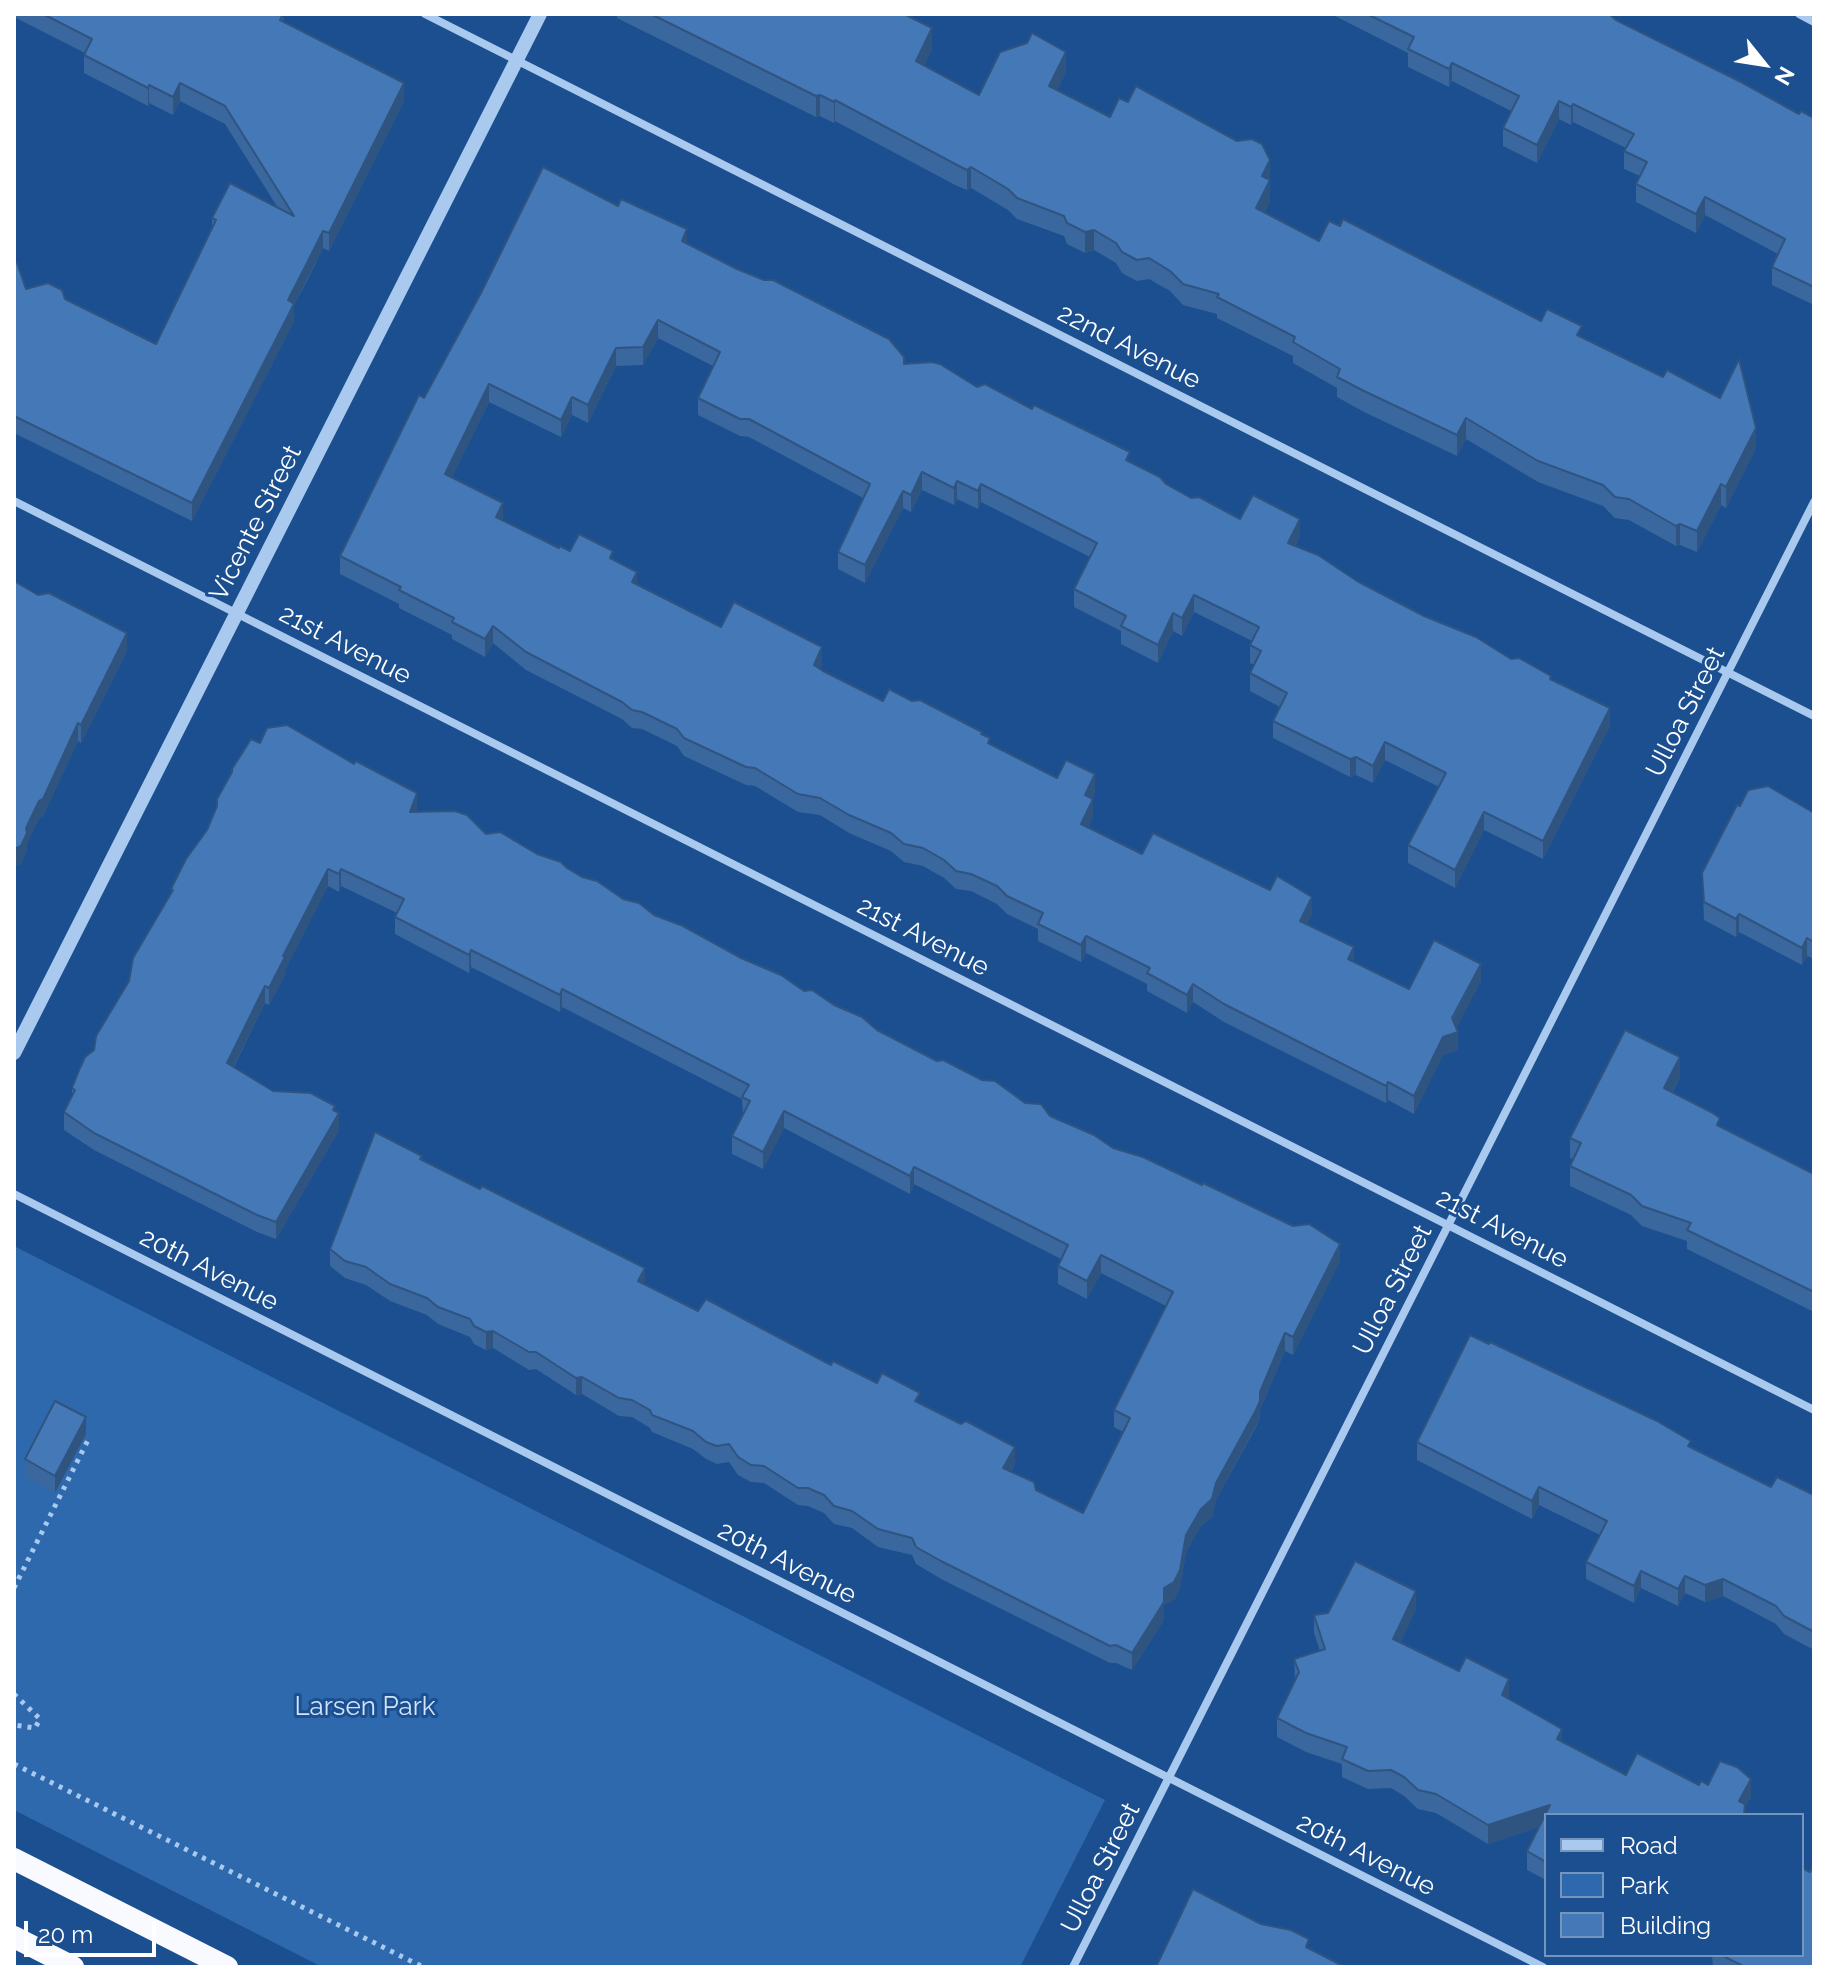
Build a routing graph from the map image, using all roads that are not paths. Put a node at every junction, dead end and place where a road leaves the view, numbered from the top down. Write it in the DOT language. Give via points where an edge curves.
graph roads {
  1 [pos="425,14"];
  2 [pos="540,14"];
  3 [pos="1799,14"];
  4 [pos="1814,22"];
  5 [pos="516,60"];
  6 [pos="14,501"];
  7 [pos="1814,502"];
  8 [pos="237,612"];
  9 [pos="1728,673"];
  10 [pos="1814,716"];
  11 [pos="14,1053"];
  12 [pos="14,1194"];
  13 [pos="1448,1225"];
  14 [pos="1814,1410"];
  15 [pos="1169,1778"];
  16 [pos="14,1859"];
  17 [pos="14,1937"];
  18 [pos="73,1967"];
  19 [pos="227,1967"];
  20 [pos="1073,1967"];
  21 [pos="1543,1967"];
  1 -- 5 [label="street, 22nd Avenue"];
  2 -- 5 [label="street, Vicente Street"];
  3 -- 4 [label="street"];
  5 -- 8 [label="street, Vicente Street"];
  5 -- 9 [label="street, 22nd Avenue"];
  6 -- 8 [label="street, 21st Avenue"];
  7 -- 9 [label="street, Ulloa Street"];
  8 -- 11 [label="street, Vicente Street"];
  8 -- 13 [label="street, 21st Avenue"];
  9 -- 10 [label="street, 22nd Avenue"];
  9 -- 13 [label="street, Ulloa Street"];
  12 -- 15 [label="street, 20th Avenue"];
  13 -- 14 [label="street, 21st Avenue"];
  13 -- 15 [label="street, Ulloa Street"];
  15 -- 20 [label="street, Ulloa Street"];
  15 -- 21 [label="street, 20th Avenue"];
  16 -- 19 [label="highway"];
  17 -- 18 [label="highway"];
}
